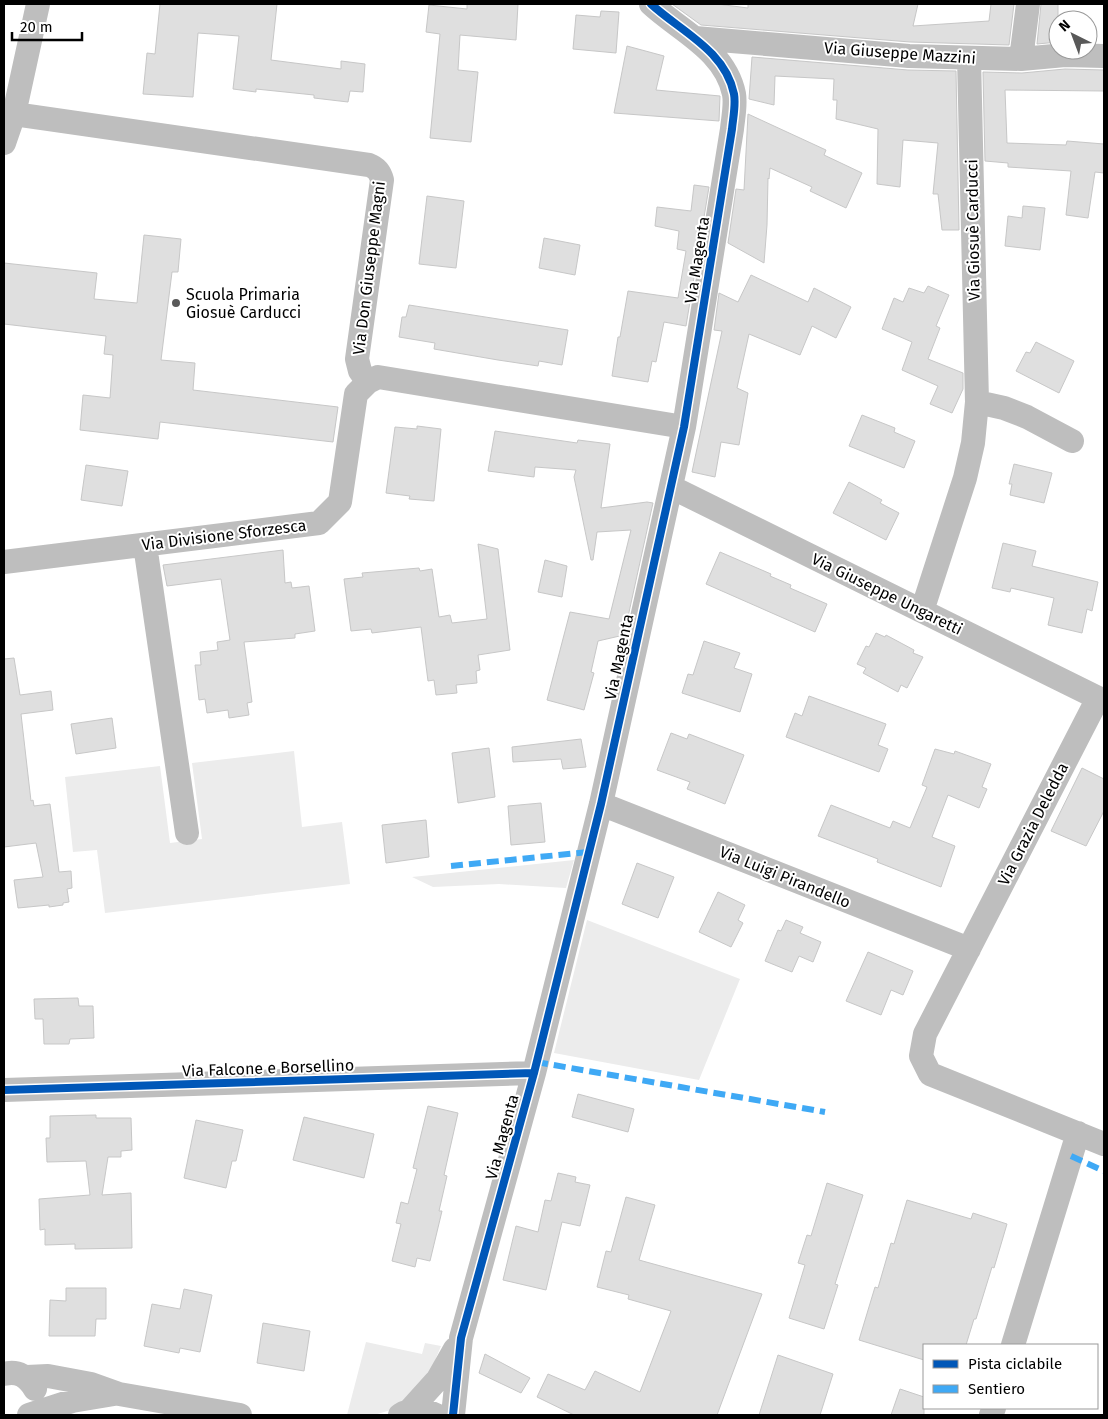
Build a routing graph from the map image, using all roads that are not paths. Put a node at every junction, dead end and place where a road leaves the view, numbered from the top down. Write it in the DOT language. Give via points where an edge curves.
graph roads {
  1 [pos="38,4"];
  2 [pos="651,4"];
  3 [pos="1028,4"];
  4 [pos="695,38"];
  5 [pos="1104,56"];
  6 [pos="969,58"];
  7 [pos="1021,59"];
  8 [pos="9,117"];
  9 [pos="4,143"];
  10 [pos="368,382"];
  11 [pos="977,402"];
  12 [pos="684,427"];
  13 [pos="1072,441"];
  14 [pos="670,487"];
  15 [pos="145,545"];
  16 [pos="4,562"];
  17 [pos="922,611"];
  18 [pos="1101,700"];
  19 [pos="601,804"];
  20 [pos="187,833"];
  21 [pos="969,949"];
  22 [pos="534,1073"];
  23 [pos="4,1090"];
  24 [pos="1078,1133"];
  25 [pos="1104,1144"];
  26 [pos="461,1338"];
  27 [pos="1013,1344"];
  28 [pos="4,1352"];
  29 [pos="16,1375"];
  30 [pos="119,1394"];
  31 [pos="405,1413"];
  32 [pos="29,1415"];
  33 [pos="240,1415"];
  34 [pos="436,1415"];
  35 [pos="453,1415"];
  1 -- 8 [label="street"];
  2 -- 4 [label="street, Via Magenta"];
  3 -- 7 [label="street"];
  4 -- 6 [label="street, Via Giuseppe Mazzini"];
  4 -- 12 [label="street, Via Magenta" via="715,58 729,80 734,108"];
  5 -- 7 [label="street, Via Giuseppe Mazzini"];
  6 -- 7 [label="street, Via Giuseppe Mazzini"];
  6 -- 11 [label="street, Via Giosuè Carducci"];
  8 -- 9 [label="street"];
  8 -- 10 [label="street, Via Don Giuseppe Magni" via="374,167 382,180 357,359"];
  10 -- 12 [label="street, Via Don Giuseppe Magni" via="378,377 388,378"];
  10 -- 15 [label="street, Via Divisione Sforzesca" via="356,394 340,502 320,523"];
  11 -- 13 [label="street" via="1028,417"];
  11 -- 17 [label="street, Via Giosuè Carducci" via="965,478"];
  12 -- 14 [label="street, Via Magenta"];
  14 -- 17 [label="street, Via Giuseppe Ungaretti"];
  14 -- 19 [label="street, Via Magenta"];
  15 -- 16 [label="street, Via Divisione Sforzesca"];
  15 -- 20 [label="street"];
  17 -- 18 [label="street, Via Giuseppe Ungaretti"];
  18 -- 21 [label="street, Via Grazia Deledda"];
  19 -- 21 [label="street, Via Luigi Pirandello"];
  19 -- 22 [label="street, Via Magenta"];
  21 -- 24 [label="street, Via Grazia Deledda" via="925,1034 921,1056 930,1074"];
  22 -- 23 [label="street, Via Falcone e Borsellino"];
  22 -- 26 [label="street, Via Magenta"];
  24 -- 25 [label="street, Via Grazia Deledda"];
  24 -- 27 [label="street"];
  26 -- 31 [label="street" via="438,1379"];
  26 -- 35 [label="street"];
  28 -- 29 [label="street"];
  29 -- 30 [label="street" via="48,1376 91,1384"];
  29 -- 32 [label="street" via="34,1387 36,1404"];
  30 -- 32 [label="street" via="72,1400"];
  30 -- 33 [label="street"];
  31 -- 34 [label="street" via="421,1410"];
}
